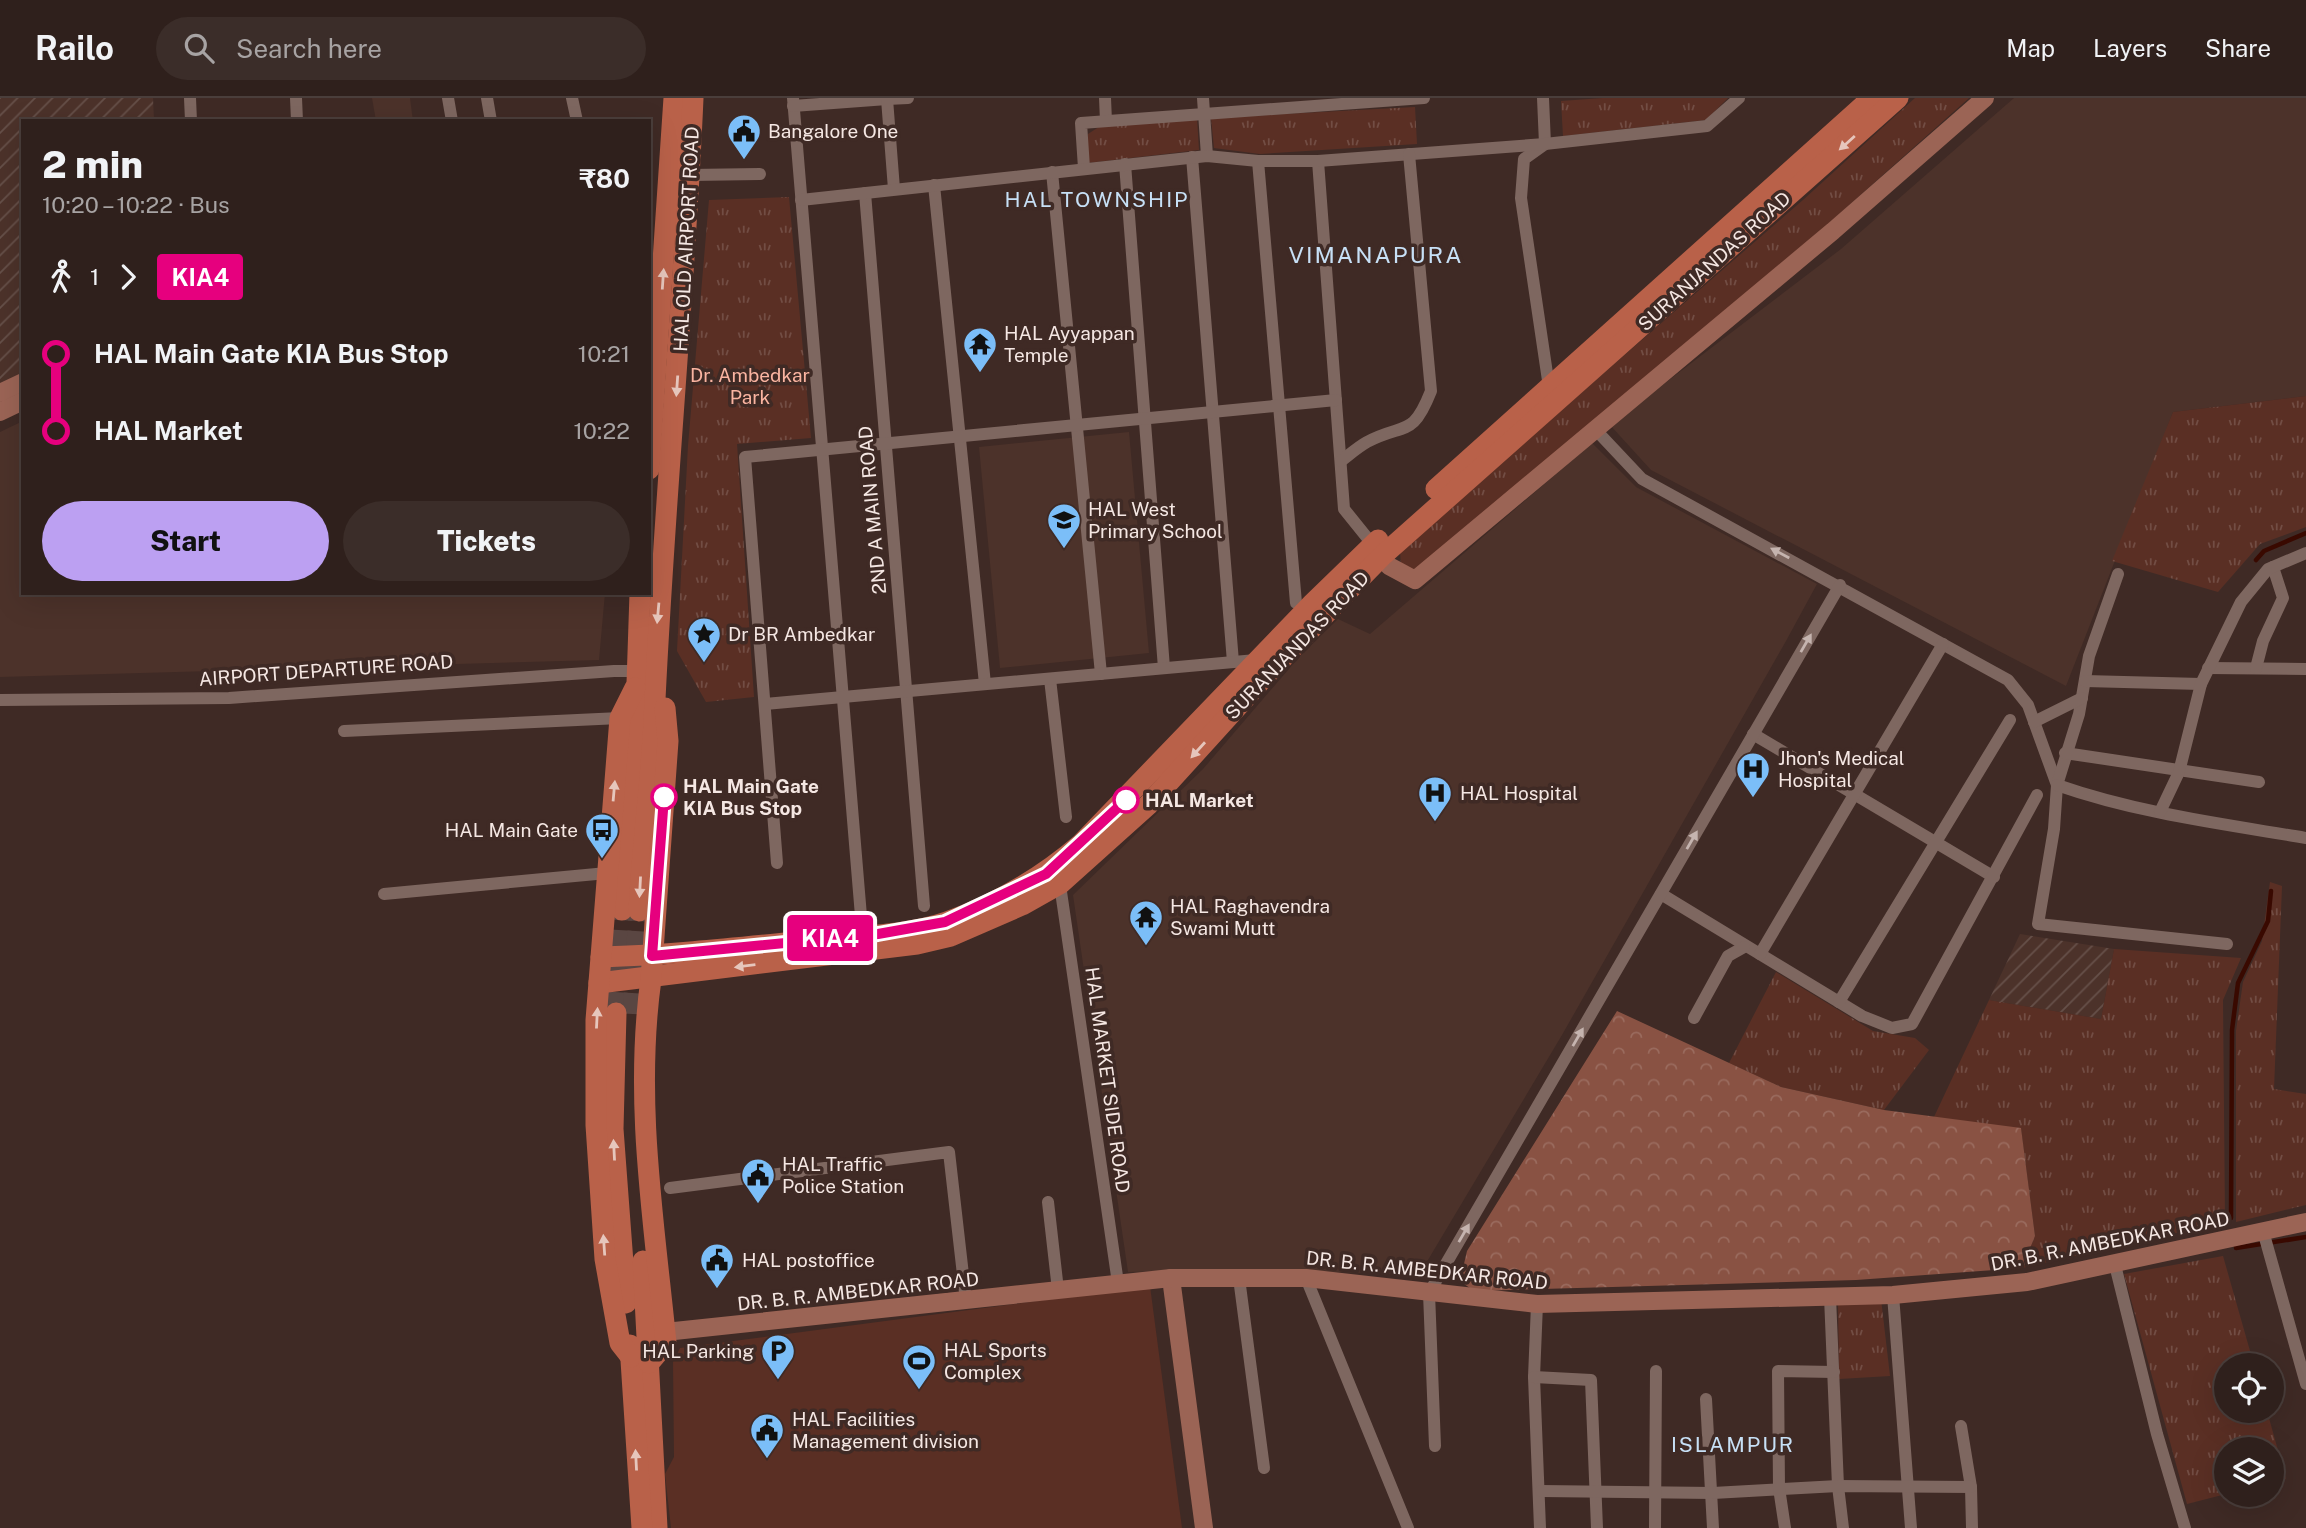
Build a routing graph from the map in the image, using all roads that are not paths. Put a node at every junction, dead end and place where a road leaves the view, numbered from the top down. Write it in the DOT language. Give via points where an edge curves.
graph roads {
  1 [pos="190,98"];
  2 [pos="296,98"];
  3 [pos="448,98"];
  4 [pos="487,98"];
  5 [pos="572,98"];
  6 [pos="674,98"];
  7 [pos="693,98"];
  8 [pos="908,98"];
  9 [pos="1105,98"];
  10 [pos="1203,98"];
  11 [pos="1424,98"];
  12 [pos="1544,98"];
  13 [pos="1739,98"];
  14 [pos="1872,98"];
  15 [pos="1898,98"];
  16 [pos="1984,98"];
  17 [pos="887,99"];
  18 [pos="793,102"];
  19 [pos="1204,114"];
  20 [pos="191,119"];
  21 [pos="297,119"];
  22 [pos="452,119"];
  23 [pos="491,119"];
  24 [pos="576,119"];
  25 [pos="1107,121"];
  26 [pos="1545,144"];
  27 [pos="1409,154"];
  28 [pos="1207,156"];
  29 [pos="1192,157"];
  30 [pos="1258,161"];
  31 [pos="1318,161"];
  32 [pos="1125,164"];
  33 [pos="1084,169"];
  34 [pos="1052,172"];
  35 [pos="690,174"];
  36 [pos="760,174"];
  37 [pos="934,185"];
  38 [pos="894,189"];
  39 [pos="865,193"];
  40 [pos="802,200"];
  41 [pos="654,353"];
  42 [pos="653,376"];
  43 [pos="21,383"];
  44 [pos="1549,387"];
  45 [pos="0,393"];
  46 [pos="1336,400"];
  47 [pos="21,402"];
  48 [pos="1279,405"];
  49 [pos="0,412"];
  50 [pos="1213,412"];
  51 [pos="1144,419"];
  52 [pos="651,422"];
  53 [pos="1077,425"];
  54 [pos="1594,428"];
  55 [pos="960,436"];
  56 [pos="886,443"];
  57 [pos="822,450"];
  58 [pos="1341,461"];
  59 [pos="1378,550"];
  60 [pos="2306,553"];
  61 [pos="2273,567"];
  62 [pos="2118,574"];
  63 [pos="651,583"];
  64 [pos="1840,586"];
  65 [pos="640,595"];
  66 [pos="650,595"];
  67 [pos="1296,603"];
  68 [pos="1943,644"];
  69 [pos="1233,662"];
  70 [pos="1262,667"];
  71 [pos="1164,668"];
  72 [pos="2208,668"];
  73 [pos="2256,668"];
  74 [pos="2306,669"];
  75 [pos="1101,674"];
  76 [pos="642,677"];
  77 [pos="1050,679"];
  78 [pos="2085,681"];
  79 [pos="985,684"];
  80 [pos="2201,684"];
  81 [pos="906,692"];
  82 [pos="843,697"];
  83 [pos="2082,698"];
  84 [pos="0,699"];
  85 [pos="765,704"];
  86 [pos="620,718"];
  87 [pos="2010,720"];
  88 [pos="2034,722"];
  89 [pos="344,731"];
  90 [pos="1753,734"];
  91 [pos="2065,753"];
  92 [pos="2179,772"];
  93 [pos="2259,782"];
  94 [pos="2057,785"];
  95 [pos="1854,795"];
  96 [pos="2037,795"];
  97 [pos="2160,812"];
  98 [pos="1066,817"];
  99 [pos="2306,838"];
  100 [pos="1937,844"];
  101 [pos="777,863"];
  102 [pos="607,873"];
  103 [pos="1058,874"];
  104 [pos="1994,877"];
  105 [pos="384,894"];
  106 [pos="1661,894"];
  107 [pos="924,906"];
  108 [pos="630,910"];
  109 [pos="862,916"];
  110 [pos="2227,944"];
  111 [pos="1744,947"];
  112 [pos="1760,954"];
  113 [pos="652,956"];
  114 [pos="601,957"];
  115 [pos="651,979"];
  116 [pos="599,983"];
  117 [pos="1839,1002"];
  118 [pos="624,1014"];
  119 [pos="1694,1018"];
  120 [pos="670,1188"];
  121 [pos="1048,1202"];
  122 [pos="2306,1222"];
  123 [pos="2263,1231"];
  124 [pos="2115,1265"];
  125 [pos="1171,1278"];
  126 [pos="1239,1278"];
  127 [pos="1306,1278"];
  128 [pos="1118,1283"];
  129 [pos="1058,1290"];
  130 [pos="1429,1293"];
  131 [pos="1893,1296"];
  132 [pos="1830,1297"];
  133 [pos="966,1301"];
  134 [pos="1537,1304"];
  135 [pos="665,1332"];
  136 [pos="640,1360"];
  137 [pos="1656,1371"];
  138 [pos="1834,1372"];
  139 [pos="1534,1377"];
  140 [pos="2306,1384"];
  141 [pos="1706,1399"];
  142 [pos="1961,1426"];
  143 [pos="1435,1446"];
  144 [pos="1264,1468"];
  145 [pos="1838,1486"];
  146 [pos="1970,1487"];
  147 [pos="1779,1488"];
  148 [pos="1907,1488"];
  149 [pos="1541,1491"];
  150 [pos="1597,1492"];
  151 [pos="1655,1493"];
  152 [pos="1713,1493"];
  153 [pos="642,1528"];
  154 [pos="657,1528"];
  155 [pos="1204,1528"];
  156 [pos="1408,1528"];
  157 [pos="1540,1528"];
  158 [pos="1597,1528"];
  159 [pos="1655,1528"];
  160 [pos="1713,1528"];
  161 [pos="1784,1528"];
  162 [pos="1843,1528"];
  163 [pos="1911,1528"];
  164 [pos="1972,1528"];
  165 [pos="2185,1528"];
  1 -- 20 [label="street"];
  2 -- 21 [label="street"];
  3 -- 22 [label="street"];
  4 -- 23 [label="street"];
  5 -- 24 [label="street"];
  41 -- 6 [label="main road, HAL OLD AIRPORT ROAD, one-way"];
  7 -- 35 [label="main road, HAL OLD AIRPORT ROAD"];
  8 -- 17 [label="street"];
  9 -- 25 [label="street"];
  10 -- 19 [label="street"];
  11 -- 19 [label="street"];
  12 -- 26 [label="street"];
  13 -- 26 [label="street" via="1707,126"];
  14 -- 44 [label="main road, SURANJANDAS ROAD"];
  15 -- 59 [label="main road, SURANJANDAS ROAD, one-way"];
  16 -- 54 [label="street" via="1833,232"];
  17 -- 18 [label="street"];
  17 -- 38 [label="street"];
  18 -- 40 [label="street"];
  19 -- 25 [label="street"];
  19 -- 28 [label="street"];
  25 -- 33 [label="street" via="1081,123"];
  26 -- 27 [label="street"];
  26 -- 44 [label="street" via="1524,159 1521,174 1527,250"];
  27 -- 31 [label="street"];
  27 -- 58 [label="street" via="1431,391 1419,420 1400,432 1367,442"];
  28 -- 29 [label="street"];
  28 -- 30 [label="street"];
  29 -- 32 [label="street"];
  29 -- 50 [label="street"];
  30 -- 31 [label="street"];
  30 -- 48 [label="street"];
  31 -- 46 [label="street"];
  32 -- 33 [label="street"];
  32 -- 51 [label="street"];
  33 -- 34 [label="street"];
  34 -- 37 [label="street"];
  34 -- 53 [label="street"];
  35 -- 36 [label="street"];
  35 -- 63 [label="main road, HAL OLD AIRPORT ROAD, one-way"];
  37 -- 38 [label="street"];
  37 -- 55 [label="street"];
  38 -- 39 [label="street"];
  39 -- 40 [label="street"];
  39 -- 56 [label="street, 2ND A MAIN ROAD"];
  40 -- 57 [label="street"];
  41 -- 42 [label="main road, HAL OLD AIRPORT ROAD"];
  42 -- 52 [label="main road, HAL OLD AIRPORT ROAD"];
  43 -- 45 [label="street"];
  44 -- 59 [label="main road, SURANJANDAS ROAD"];
  46 -- 48 [label="street"];
  46 -- 58 [label="street"];
  47 -- 49 [label="street"];
  48 -- 50 [label="street"];
  48 -- 67 [label="street"];
  50 -- 51 [label="street"];
  50 -- 69 [label="street"];
  51 -- 53 [label="street"];
  51 -- 71 [label="street"];
  53 -- 55 [label="street"];
  53 -- 75 [label="street"];
  54 -- 59 [label="street" via="1415,580 1388,566"];
  64 -- 54 [label="street, one-way" via="1642,479"];
  55 -- 56 [label="street"];
  55 -- 79 [label="street"];
  56 -- 57 [label="street"];
  56 -- 81 [label="street, 2ND A MAIN ROAD"];
  57 -- 82 [label="street"];
  57 -- 85 [label="street" via="745,457"];
  58 -- 59 [label="street" via="1344,509"];
  59 -- 70 [label="main road, SURANJANDAS ROAD"];
  60 -- 61 [label="street"];
  61 -- 72 [label="street" via="2241,602"];
  61 -- 73 [label="street" via="2283,598"];
  62 -- 78 [label="street" via="2089,656"];
  64 -- 68 [label="street"];
  90 -- 64 [label="street, one-way"];
  65 -- 76 [label="main road"];
  66 -- 76 [label="main road, HAL OLD AIRPORT ROAD, one-way"];
  68 -- 88 [label="street" via="2008,680 2028,705"];
  68 -- 95 [label="street"];
  69 -- 70 [label="street"];
  69 -- 71 [label="street"];
  70 -- 103 [label="main road, SURANJANDAS ROAD" via="1148,805"];
  71 -- 75 [label="street"];
  72 -- 73 [label="street"];
  72 -- 80 [label="street"];
  73 -- 74 [label="street"];
  75 -- 77 [label="street"];
  76 -- 84 [label="street, AIRPORT DEPARTURE ROAD" via="229,698"];
  76 -- 86 [label="main road"];
  76 -- 108 [label="main road"];
  76 -- 113 [label="main road, one-way" via="665,702 668,741"];
  77 -- 79 [label="street"];
  77 -- 98 [label="street"];
  78 -- 80 [label="street"];
  78 -- 83 [label="street"];
  79 -- 81 [label="street"];
  80 -- 92 [label="street"];
  81 -- 82 [label="street"];
  81 -- 107 [label="street, 2ND A MAIN ROAD"];
  82 -- 85 [label="street"];
  82 -- 109 [label="street"];
  83 -- 88 [label="street"];
  83 -- 91 [label="street"];
  85 -- 101 [label="street"];
  86 -- 89 [label="street"];
  102 -- 86 [label="main road, one-way"];
  87 -- 100 [label="street"];
  88 -- 94 [label="street"];
  90 -- 95 [label="street"];
  106 -- 90 [label="street, one-way"];
  91 -- 92 [label="street"];
  91 -- 94 [label="street"];
  92 -- 93 [label="street"];
  92 -- 97 [label="street"];
  94 -- 97 [label="street"];
  94 -- 110 [label="street" via="2038,924"];
  95 -- 100 [label="street"];
  95 -- 112 [label="street"];
  96 -- 104 [label="street"];
  97 -- 99 [label="street"];
  100 -- 104 [label="street"];
  100 -- 117 [label="street"];
  102 -- 105 [label="street"];
  102 -- 114 [label="main road"];
  103 -- 113 [label="main road, SURANJANDAS ROAD" via="945,922 878,934"];
  103 -- 115 [label="main road, SURANJANDAS ROAD, one-way" via="1021,905 975,926 917,944"];
  103 -- 128 [label="street, HAL MARKET SIDE ROAD"];
  104 -- 117 [label="street" via="1912,1024 1892,1028"];
  106 -- 111 [label="street"];
  130 -- 106 [label="street, one-way"];
  111 -- 112 [label="street"];
  111 -- 119 [label="street" via="1728,956"];
  112 -- 117 [label="street"];
  113 -- 114 [label="main road, SURANJANDAS ROAD"];
  113 -- 115 [label="main road"];
  114 -- 116 [label="main road"];
  115 -- 116 [label="main road, SURANJANDAS ROAD"];
  115 -- 135 [label="main road" via="644,1115"];
  136 -- 116 [label="main road, one-way" via="621,1343 605,1259 596,1125"];
  118 -- 136 [label="main road"];
  120 -- 133 [label="street" via="949,1152"];
  121 -- 129 [label="street"];
  122 -- 123 [label="street, DR. B. R. AMBEDKAR ROAD"];
  123 -- 124 [label="street, DR. B. R. AMBEDKAR ROAD"];
  123 -- 140 [label="street"];
  124 -- 131 [label="street, DR. B. R. AMBEDKAR ROAD" via="2027,1282"];
  124 -- 165 [label="street"];
  125 -- 126 [label="street, DR. B. R. AMBEDKAR ROAD"];
  125 -- 128 [label="street, DR. B. R. AMBEDKAR ROAD"];
  125 -- 155 [label="street"];
  126 -- 127 [label="street, DR. B. R. AMBEDKAR ROAD"];
  126 -- 144 [label="street"];
  127 -- 130 [label="street, DR. B. R. AMBEDKAR ROAD"];
  127 -- 156 [label="street"];
  128 -- 129 [label="street, DR. B. R. AMBEDKAR ROAD"];
  129 -- 133 [label="street, DR. B. R. AMBEDKAR ROAD"];
  130 -- 134 [label="street, DR. B. R. AMBEDKAR ROAD"];
  130 -- 143 [label="street"];
  131 -- 132 [label="street, DR. B. R. AMBEDKAR ROAD"];
  131 -- 148 [label="street"];
  132 -- 134 [label="street, DR. B. R. AMBEDKAR ROAD"];
  132 -- 138 [label="street"];
  133 -- 135 [label="street, DR. B. R. AMBEDKAR ROAD"];
  134 -- 139 [label="street"];
  135 -- 136 [label="main road" via="666,1343"];
  153 -- 136 [label="main road, one-way"];
  136 -- 154 [label="main road"];
  137 -- 151 [label="street"];
  138 -- 145 [label="street"];
  138 -- 147 [label="street" via="1778,1371"];
  139 -- 149 [label="street"];
  139 -- 150 [label="street" via="1591,1380"];
  141 -- 152 [label="street"];
  142 -- 146 [label="street"];
  145 -- 147 [label="street"];
  145 -- 148 [label="street"];
  145 -- 162 [label="street"];
  146 -- 148 [label="street"];
  146 -- 164 [label="street"];
  147 -- 152 [label="street"];
  147 -- 161 [label="street"];
  148 -- 163 [label="street"];
  149 -- 150 [label="street"];
  149 -- 157 [label="street"];
  150 -- 151 [label="street"];
  150 -- 158 [label="street"];
  151 -- 152 [label="street"];
  151 -- 159 [label="street"];
  152 -- 160 [label="street"];
}
